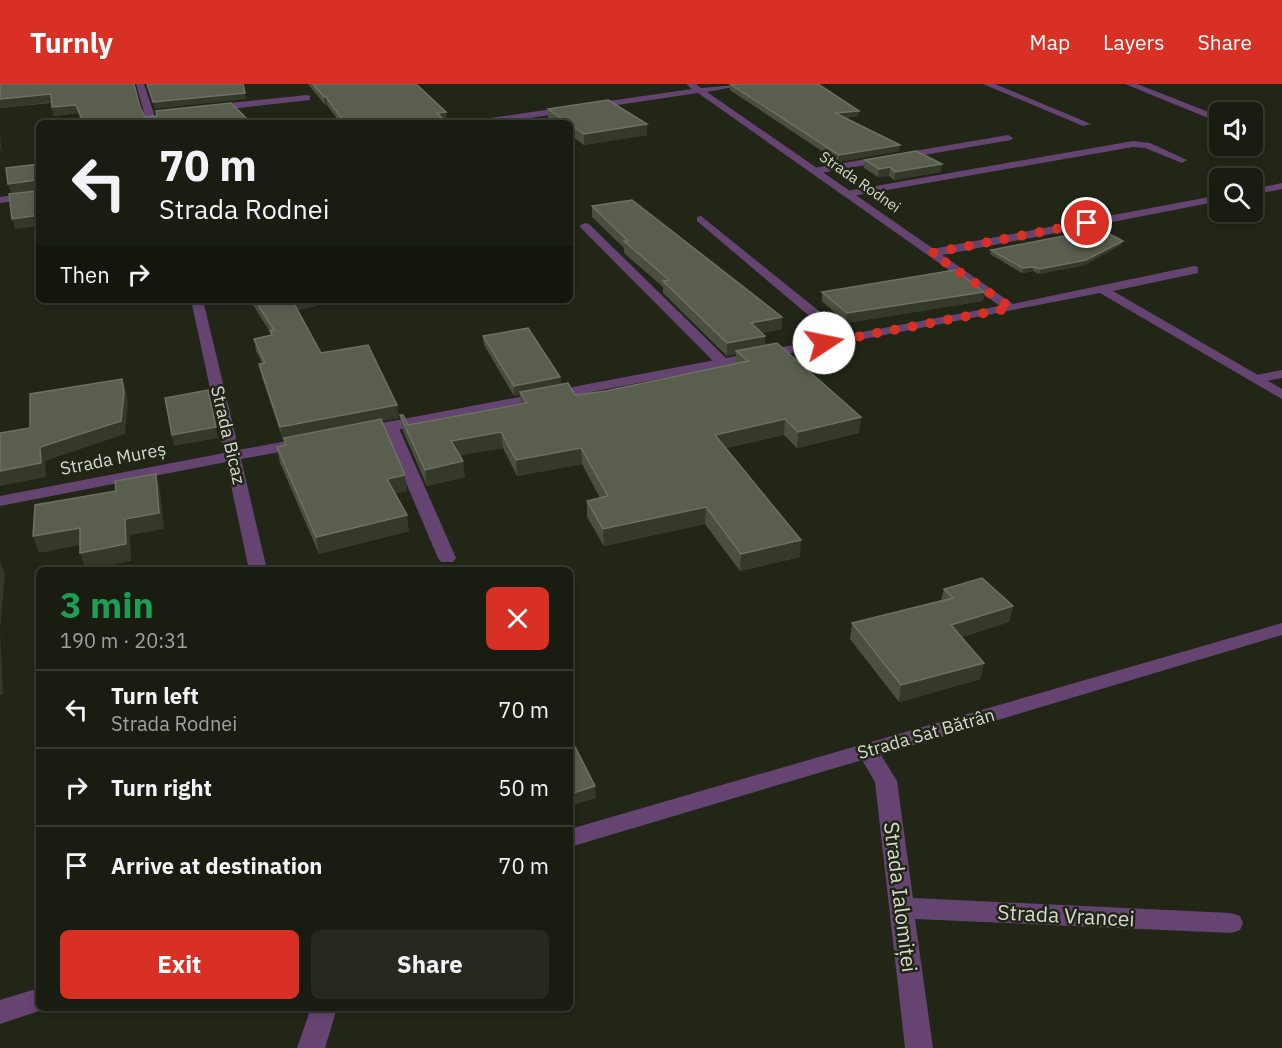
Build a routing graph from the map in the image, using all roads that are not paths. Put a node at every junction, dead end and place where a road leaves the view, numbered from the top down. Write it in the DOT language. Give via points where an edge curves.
graph roads {
  1 [pos="140,84"];
  2 [pos="745,84"];
  3 [pos="987,84"];
  4 [pos="1129,84"];
  5 [pos="695,87"];
  6 [pos="307,98"];
  7 [pos="196,110"];
  8 [pos="161,114"];
  9 [pos="1209,115"];
  10 [pos="151,119"];
  11 [pos="508,120"];
  12 [pos="1086,124"];
  13 [pos="1008,138"];
  14 [pos="1182,160"];
  15 [pos="814,171"];
  16 [pos="1282,186"];
  17 [pos="1263,190"];
  18 [pos="847,194"];
  19 [pos="36,195"];
  20 [pos="0,200"];
  21 [pos="1209,200"];
  22 [pos="701,219"];
  23 [pos="585,226"];
  24 [pos="932,253"];
  25 [pos="1194,270"];
  26 [pos="1102,290"];
  27 [pos="198,303"];
  28 [pos="1011,308"];
  29 [pos="845,339"];
  30 [pos="722,363"];
  31 [pos="1282,374"];
  32 [pos="1256,379"];
  33 [pos="1282,395"];
  34 [pos="390,426"];
  35 [pos="346,435"];
  36 [pos="312,441"];
  37 [pos="234,456"];
  38 [pos="0,501"];
  39 [pos="447,558"];
  40 [pos="257,567"];
  41 [pos="1282,629"];
  42 [pos="867,751"];
  43 [pos="573,837"];
  44 [pos="901,908"];
  45 [pos="1231,923"];
  46 [pos="36,1001"];
  47 [pos="323,1011"];
  48 [pos="0,1012"];
  49 [pos="311,1048"];
  50 [pos="919,1048"];
  1 -- 10 [label="street"];
  2 -- 5 [label="street"];
  3 -- 12 [label="street"];
  4 -- 9 [label="street"];
  5 -- 11 [label="street"];
  5 -- 15 [label="street, Strada Rodnei"];
  6 -- 7 [label="street" via="288,96"];
  8 -- 10 [label="street"];
  13 -- 15 [label="street"];
  14 -- 18 [label="street" via="1147,145 1133,144"];
  15 -- 18 [label="street, Strada Rodnei"];
  16 -- 17 [label="street"];
  18 -- 24 [label="street, Strada Rodnei"];
  19 -- 20 [label="street"];
  21 -- 24 [label="street"];
  22 -- 29 [label="street"];
  23 -- 30 [label="street"];
  24 -- 28 [label="street, Strada Rodnei"];
  25 -- 26 [label="street"];
  26 -- 28 [label="street"];
  26 -- 32 [label="street"];
  27 -- 37 [label="street, Strada Bicaz"];
  28 -- 29 [label="street"];
  29 -- 30 [label="street"];
  30 -- 34 [label="street"];
  31 -- 32 [label="street"];
  32 -- 33 [label="street"];
  34 -- 35 [label="street"];
  34 -- 39 [label="street"];
  36 -- 37 [label="street, Strada Mureș"];
  37 -- 38 [label="street, Strada Mureș"];
  37 -- 40 [label="street, Strada Bicaz"];
  41 -- 42 [label="street, Strada Sat Bătrân"];
  42 -- 43 [label="street, Strada Sat Bătrân"];
  42 -- 44 [label="street, Strada Ialomiței" via="886,780"];
  44 -- 45 [label="street, Strada Vrancei"];
  44 -- 50 [label="street, Strada Ialomiței"];
  46 -- 48 [label="street"];
  47 -- 49 [label="street"];
}
